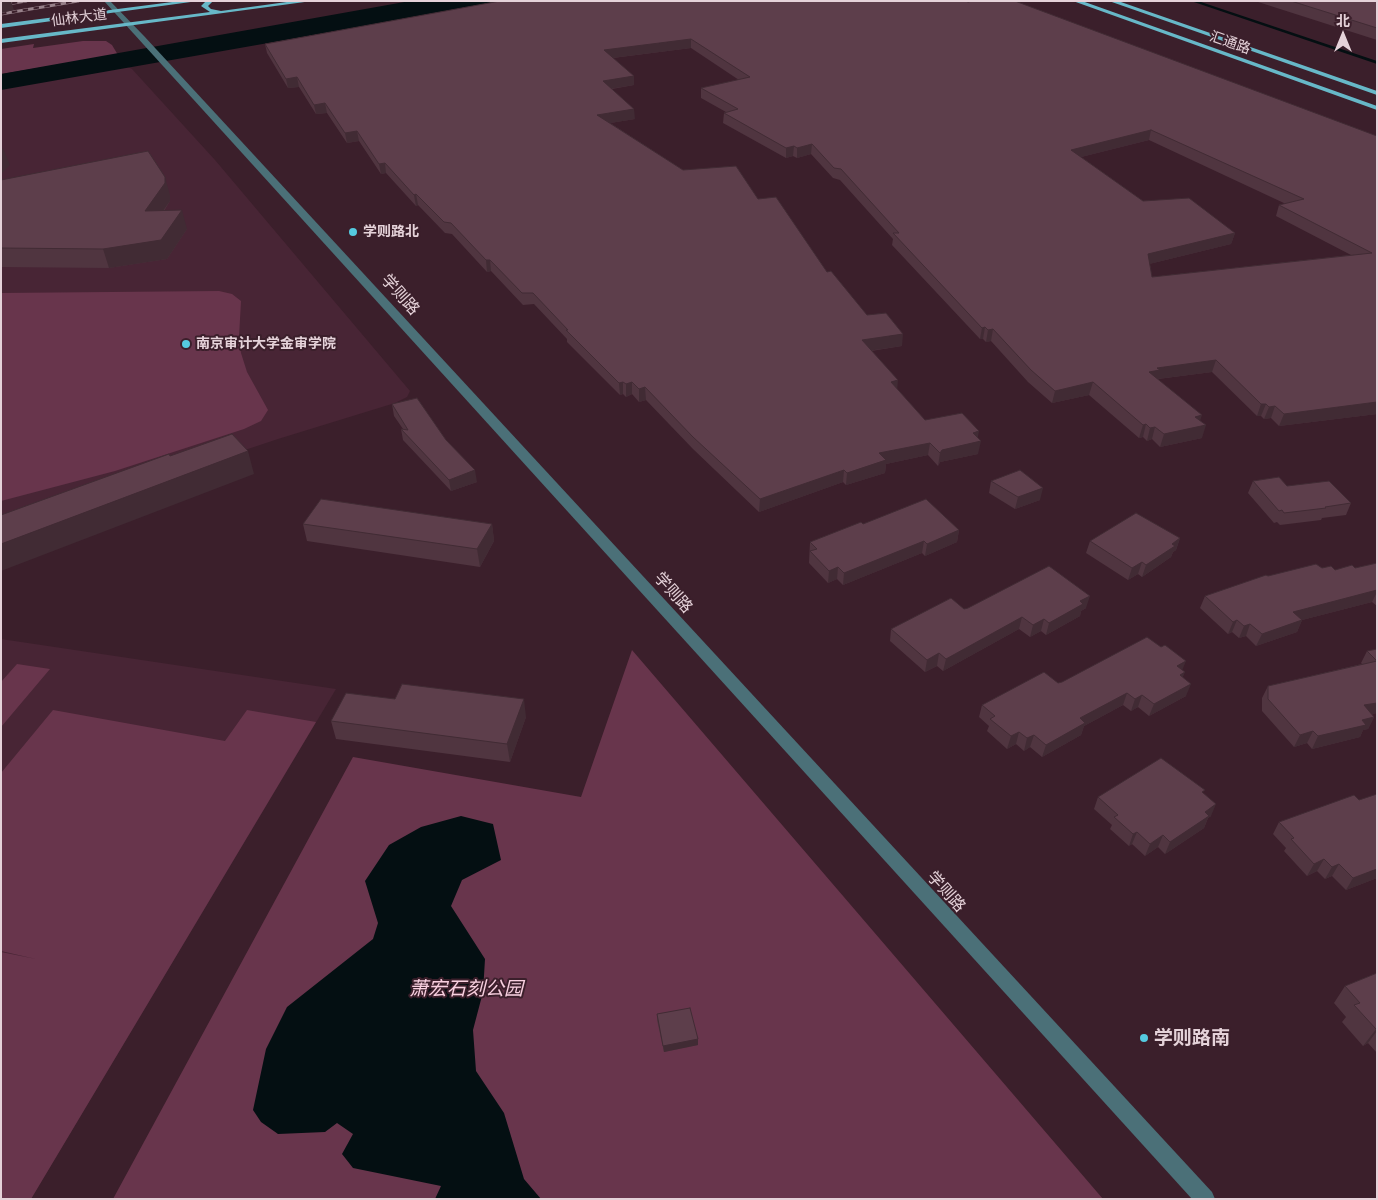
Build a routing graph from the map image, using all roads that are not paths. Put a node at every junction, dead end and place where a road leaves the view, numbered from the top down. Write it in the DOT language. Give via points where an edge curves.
graph roads {
  1 [pos="107,1"];
  2 [pos="195,1"];
  3 [pos="210,1"];
  4 [pos="309,1"];
  5 [pos="1076,1"];
  6 [pos="1112,1"];
  7 [pos="116,11"];
  8 [pos="226,14"];
  9 [pos="24,23"];
  10 [pos="131,25"];
  11 [pos="1,26"];
  12 [pos="24,37"];
  13 [pos="1,41"];
  14 [pos="1377,93"];
  15 [pos="1377,108"];
  16 [pos="1205,1199"];
  1 -- 7 [label="street, 学则路"];
  2 -- 7 [label="main road, 仙林大道"];
  3 -- 8 [label="main road" via="204,6"];
  4 -- 8 [label="main road, 仙林大道"];
  5 -- 15 [label="main road, 汇通路"];
  6 -- 14 [label="main road, 汇通路"];
  7 -- 9 [label="main road, 仙林大道"];
  7 -- 10 [label="street, 学则路"];
  8 -- 10 [label="main road, 仙林大道"];
  9 -- 11 [label="main road, 仙林大道"];
  9 -- 12 [label="main road" via="36,26 36,30"];
  10 -- 12 [label="main road, 仙林大道"];
  10 -- 16 [label="street, 学则路"];
  12 -- 13 [label="main road, 仙林大道"];
}
